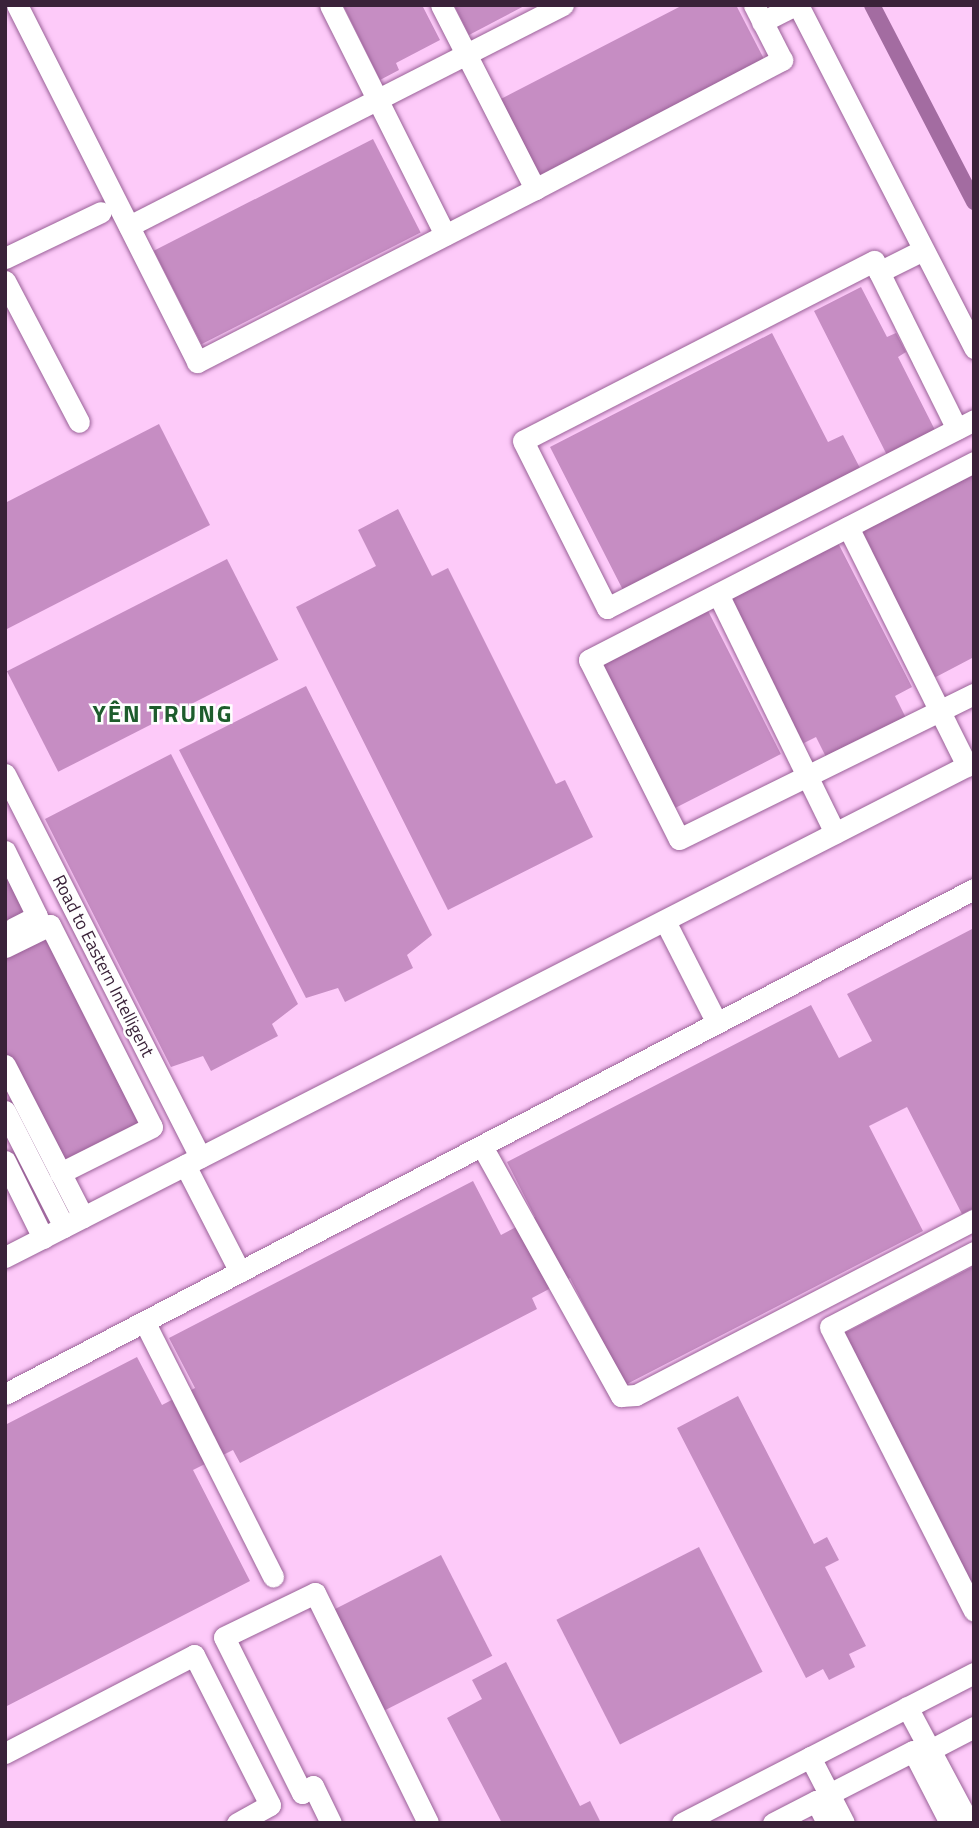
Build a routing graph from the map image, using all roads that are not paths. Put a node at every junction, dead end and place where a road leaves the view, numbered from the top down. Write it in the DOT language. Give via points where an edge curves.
graph roads {
  1 [pos="17,5"];
  2 [pos="330,5"];
  3 [pos="440,5"];
  4 [pos="563,5"];
  5 [pos="796,5"];
  6 [pos="814,5"];
  7 [pos="758,14"];
  8 [pos="466,54"];
  9 [pos="377,99"];
  10 [pos="535,190"];
  11 [pos="100,212"];
  12 [pos="129,226"];
  13 [pos="445,235"];
  14 [pos="923,250"];
  15 [pos="5,258"];
  16 [pos="879,272"];
  17 [pos="5,281"];
  18 [pos="974,317"];
  19 [pos="974,348"];
  20 [pos="79,422"];
  21 [pos="966,424"];
  22 [pos="974,463"];
  23 [pos="848,527"];
  24 [pos="718,594"];
  25 [pos="974,694"];
  26 [pos="940,710"];
  27 [pos="971,764"];
  28 [pos="5,775"];
  29 [pos="807,776"];
  30 [pos="835,833"];
  31 [pos="5,850"];
  32 [pos="974,889"];
  33 [pos="665,921"];
  34 [pos="5,932"];
  35 [pos="5,947"];
  36 [pos="716,1023"];
  37 [pos="5,1065"];
  38 [pos="5,1111"];
  39 [pos="483,1148"];
  40 [pos="5,1161"];
  41 [pos="192,1161"];
  42 [pos="61,1172"];
  43 [pos="13,1198"];
  44 [pos="83,1217"];
  45 [pos="974,1220"];
  46 [pos="64,1227"];
  47 [pos="43,1238"];
  48 [pos="974,1252"];
  49 [pos="5,1257"];
  50 [pos="240,1272"];
  51 [pos="145,1323"];
  52 [pos="5,1394"];
  53 [pos="274,1577"];
  54 [pos="974,1611"];
  55 [pos="974,1672"];
  56 [pos="907,1707"];
  57 [pos="974,1727"];
  58 [pos="930,1750"];
  59 [pos="5,1753"];
  60 [pos="810,1757"];
  61 [pos="829,1794"];
  62 [pos="715,1815"];
  63 [pos="237,1823"];
  64 [pos="331,1823"];
  65 [pos="428,1823"];
  66 [pos="682,1823"];
  67 [pos="773,1823"];
  68 [pos="827,1823"];
  69 [pos="844,1823"];
  70 [pos="950,1823"];
  71 [pos="968,1823"];
  1 -- 12 [label="street"];
  2 -- 9 [label="street"];
  3 -- 8 [label="street"];
  4 -- 8 [label="street"];
  5 -- 7 [label="street"];
  5 -- 14 [label="street"];
  6 -- 18 [label="street"];
  7 -- 10 [label="street" via="782,60"];
  8 -- 9 [label="street"];
  8 -- 10 [label="street"];
  9 -- 12 [label="street"];
  9 -- 13 [label="street"];
  10 -- 13 [label="street"];
  11 -- 15 [label="street"];
  12 -- 13 [label="street" via="197,362"];
  14 -- 16 [label="street"];
  14 -- 19 [label="street"];
  16 -- 21 [label="street"];
  16 -- 21 [label="street" via="874,261 523,441 607,608"];
  17 -- 20 [label="street"];
  22 -- 23 [label="street"];
  23 -- 24 [label="street"];
  23 -- 26 [label="street"];
  24 -- 29 [label="street"];
  24 -- 29 [label="street" via="589,660 679,839"];
  25 -- 26 [label="street"];
  26 -- 27 [label="street"];
  26 -- 29 [label="street"];
  27 -- 30 [label="street"];
  28 -- 41 [label="street, Road to Eastern Intelligent"];
  29 -- 30 [label="street"];
  30 -- 33 [label="street"];
  31 -- 34 [label="street" via="37,916"];
  32 -- 36 [label="street"];
  33 -- 36 [label="street"];
  33 -- 41 [label="street"];
  35 -- 42 [label="street" via="50,925 152,1127"];
  36 -- 39 [label="street"];
  37 -- 42 [label="street"];
  38 -- 46 [label="street"];
  39 -- 45 [label="street" via="621,1396 636,1395"];
  39 -- 50 [label="street"];
  40 -- 43 [label="street"];
  41 -- 44 [label="street"];
  41 -- 50 [label="street, Road to Eastern Intelligent"];
  42 -- 44 [label="street"];
  43 -- 47 [label="street"];
  44 -- 46 [label="street"];
  46 -- 47 [label="street"];
  47 -- 49 [label="street"];
  48 -- 54 [label="street" via="830,1327"];
  50 -- 51 [label="street"];
  51 -- 52 [label="street"];
  51 -- 53 [label="street"];
  55 -- 56 [label="street"];
  56 -- 58 [label="street"];
  56 -- 60 [label="street"];
  57 -- 58 [label="street"];
  58 -- 71 [label="street"];
  59 -- 63 [label="street" via="194,1655 270,1805"];
  60 -- 61 [label="street"];
  60 -- 62 [label="street"];
  61 -- 69 [label="street"];
  61 -- 70 [label="street" via="913,1751"];
  62 -- 66 [label="street"];
  64 -- 65 [label="street" via="313,1786 302,1793 224,1637 315,1593"];
  67 -- 68 [label="street" via="816,1801"];
}
